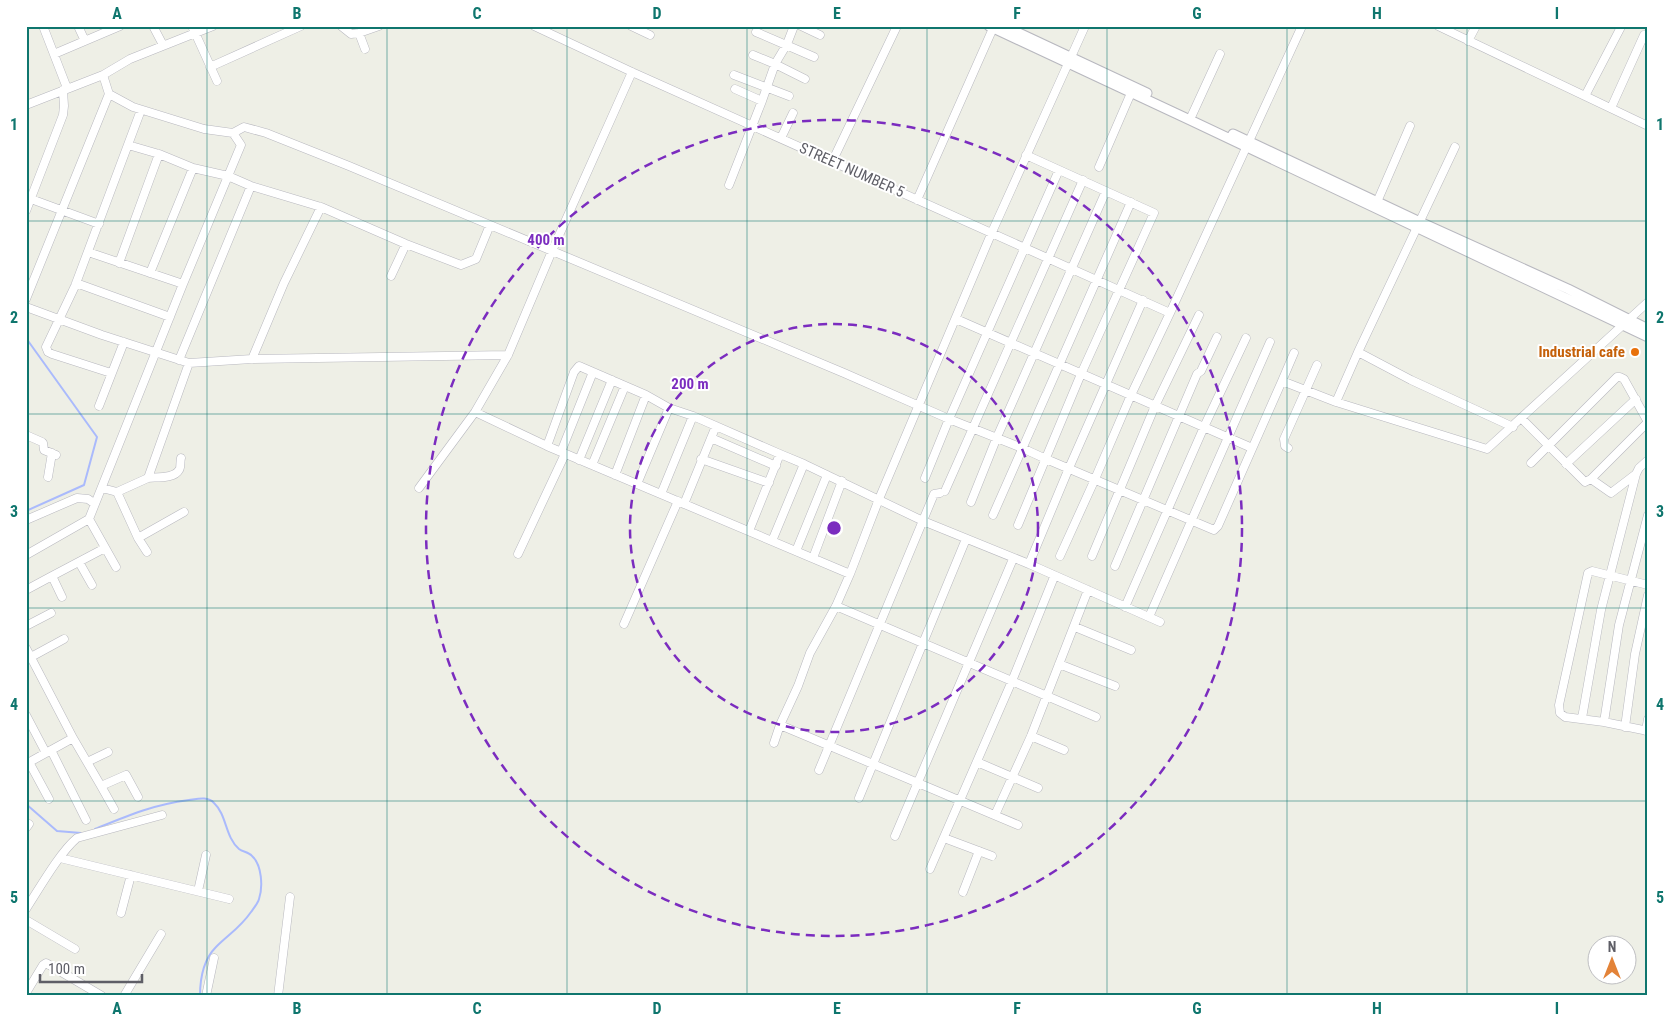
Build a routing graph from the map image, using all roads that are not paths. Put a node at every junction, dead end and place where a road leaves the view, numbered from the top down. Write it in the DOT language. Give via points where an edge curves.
graph roads {
  1 [pos="42,26"];
  2 [pos="78,26"];
  3 [pos="120,26"];
  4 [pos="153,26"];
  5 [pos="213,26"];
  6 [pos="301,26"];
  7 [pos="341,26"];
  8 [pos="379,26"];
  9 [pos="631,26"];
  10 [pos="794,26"];
  11 [pos="801,26"];
  12 [pos="897,26"];
  13 [pos="1004,26"];
  14 [pos="1085,26"];
  15 [pos="1302,26"];
  16 [pos="1476,26"];
  17 [pos="537,27"];
  18 [pos="992,27"];
  19 [pos="1443,27"];
  20 [pos="1621,27"];
  21 [pos="194,30"];
  22 [pos="756,32"];
  23 [pos="360,33"];
  24 [pos="650,35"];
  25 [pos="820,35"];
  26 [pos="1644,36"];
  27 [pos="85,41"];
  28 [pos="1468,41"];
  29 [pos="787,44"];
  30 [pos="163,45"];
  31 [pos="365,49"];
  32 [pos="54,54"];
  33 [pos="1220,54"];
  34 [pos="753,55"];
  35 [pos="814,57"];
  36 [pos="1069,61"];
  37 [pos="775,64"];
  38 [pos="210,66"];
  39 [pos="632,72"];
  40 [pos="103,74"];
  41 [pos="734,75"];
  42 [pos="805,79"];
  43 [pos="217,81"];
  44 [pos="767,87"];
  45 [pos="65,89"];
  46 [pos="735,89"];
  47 [pos="1131,93"];
  48 [pos="109,94"];
  49 [pos="789,96"];
  50 [pos="1585,96"];
  51 [pos="762,102"];
  52 [pos="27,105"];
  53 [pos="1611,108"];
  54 [pos="141,110"];
  55 [pos="792,113"];
  56 [pos="1192,115"];
  57 [pos="753,126"];
  58 [pos="1410,126"];
  59 [pos="1648,126"];
  60 [pos="233,133"];
  61 [pos="781,138"];
  62 [pos="1247,143"];
  63 [pos="128,145"];
  64 [pos="1455,147"];
  65 [pos="158,154"];
  66 [pos="1026,155"];
  67 [pos="832,162"];
  68 [pos="1099,167"];
  69 [pos="193,168"];
  70 [pos="1059,170"];
  71 [pos="228,176"];
  72 [pos="1083,180"];
  73 [pos="728,185"];
  74 [pos="251,186"];
  75 [pos="1106,191"];
  76 [pos="31,199"];
  77 [pos="917,200"];
  78 [pos="1131,202"];
  79 [pos="1377,202"];
  80 [pos="321,207"];
  81 [pos="26,211"];
  82 [pos="62,211"];
  83 [pos="99,224"];
  84 [pos="490,225"];
  85 [pos="1419,225"];
  86 [pos="992,232"];
  87 [pos="406,244"];
  88 [pos="1024,247"];
  89 [pos="552,251"];
  90 [pos="88,252"];
  91 [pos="1048,259"];
  92 [pos="118,263"];
  93 [pos="1072,269"];
  94 [pos="150,273"];
  95 [pos="391,276"];
  96 [pos="1096,280"];
  97 [pos="76,284"];
  98 [pos="183,284"];
  99 [pos="1119,290"];
  100 [pos="26,299"];
  101 [pos="1143,300"];
  102 [pos="1648,302"];
  103 [pos="26,307"];
  104 [pos="1170,313"];
  105 [pos="1199,315"];
  106 [pos="170,317"];
  107 [pos="58,319"];
  108 [pos="956,320"];
  109 [pos="1625,322"];
  110 [pos="1648,329"];
  111 [pos="987,333"];
  112 [pos="1217,337"];
  113 [pos="1648,337"];
  114 [pos="1246,338"];
  115 [pos="124,342"];
  116 [pos="1270,342"];
  117 [pos="1011,343"];
  118 [pos="1358,352"];
  119 [pos="155,353"];
  120 [pos="1034,353"];
  121 [pos="1294,353"];
  122 [pos="508,355"];
  123 [pos="252,359"];
  124 [pos="179,360"];
  125 [pos="189,363"];
  126 [pos="1059,364"];
  127 [pos="1317,365"];
  128 [pos="593,372"];
  129 [pos="111,373"];
  130 [pos="1081,374"];
  131 [pos="612,380"];
  132 [pos="1282,381"];
  133 [pos="1105,384"];
  134 [pos="625,386"];
  135 [pos="1305,390"];
  136 [pos="646,395"];
  137 [pos="1130,395"];
  138 [pos="1636,400"];
  139 [pos="1336,402"];
  140 [pos="99,406"];
  141 [pos="919,406"];
  142 [pos="1155,406"];
  143 [pos="669,408"];
  144 [pos="475,412"];
  145 [pos="693,416"];
  146 [pos="1180,417"];
  147 [pos="949,419"];
  148 [pos="1522,419"];
  149 [pos="1648,422"];
  150 [pos="716,426"];
  151 [pos="1204,427"];
  152 [pos="1513,427"];
  153 [pos="974,428"];
  154 [pos="26,435"];
  155 [pos="997,437"];
  156 [pos="711,438"];
  157 [pos="1229,438"];
  158 [pos="547,446"];
  159 [pos="1548,447"];
  160 [pos="1022,448"];
  161 [pos="1252,448"];
  162 [pos="1288,448"];
  163 [pos="563,453"];
  164 [pos="780,454"];
  165 [pos="181,458"];
  166 [pos="702,459"];
  167 [pos="1046,459"];
  168 [pos="579,460"];
  169 [pos="1648,460"];
  170 [pos="1531,462"];
  171 [pos="804,464"];
  172 [pos="1566,464"];
  173 [pos="592,465"];
  174 [pos="776,466"];
  175 [pos="1069,468"];
  176 [pos="1636,474"];
  177 [pos="615,475"];
  178 [pos="828,476"];
  179 [pos="48,477"];
  180 [pos="148,478"];
  181 [pos="925,478"];
  182 [pos="1095,479"];
  183 [pos="1591,479"];
  184 [pos="842,481"];
  185 [pos="769,483"];
  186 [pos="637,484"];
  187 [pos="102,488"];
  188 [pos="419,488"];
  189 [pos="1120,490"];
  190 [pos="117,492"];
  191 [pos="661,494"];
  192 [pos="879,499"];
  193 [pos="1143,500"];
  194 [pos="971,502"];
  195 [pos="681,503"];
  196 [pos="95,504"];
  197 [pos="1167,510"];
  198 [pos="184,512"];
  199 [pos="994,515"];
  200 [pos="1648,515"];
  201 [pos="26,520"];
  202 [pos="89,520"];
  203 [pos="923,521"];
  204 [pos="1193,521"];
  205 [pos="1018,525"];
  206 [pos="749,531"];
  207 [pos="138,538"];
  208 [pos="966,539"];
  209 [pos="772,541"];
  210 [pos="105,548"];
  211 [pos="796,551"];
  212 [pos="147,552"];
  213 [pos="518,554"];
  214 [pos="26,555"];
  215 [pos="1060,556"];
  216 [pos="1092,556"];
  217 [pos="813,558"];
  218 [pos="1014,559"];
  219 [pos="79,562"];
  220 [pos="1029,564"];
  221 [pos="1115,566"];
  222 [pos="116,567"];
  223 [pos="850,574"];
  224 [pos="52,576"];
  225 [pos="1610,576"];
  226 [pos="1054,577"];
  227 [pos="1630,580"];
  228 [pos="1648,585"];
  229 [pos="92,586"];
  230 [pos="26,590"];
  231 [pos="1088,590"];
  232 [pos="1648,595"];
  233 [pos="62,598"];
  234 [pos="836,606"];
  235 [pos="1124,607"];
  236 [pos="51,613"];
  237 [pos="1149,617"];
  238 [pos="1160,622"];
  239 [pos="624,624"];
  240 [pos="880,624"];
  241 [pos="26,626"];
  242 [pos="1075,627"];
  243 [pos="64,639"];
  244 [pos="924,643"];
  245 [pos="26,648"];
  246 [pos="1131,650"];
  247 [pos="31,657"];
  248 [pos="969,663"];
  249 [pos="1059,664"];
  250 [pos="1012,681"];
  251 [pos="1115,686"];
  252 [pos="1046,696"];
  253 [pos="26,716"];
  254 [pos="1096,717"];
  255 [pos="1582,718"];
  256 [pos="1648,719"];
  257 [pos="1604,722"];
  258 [pos="780,726"];
  259 [pos="1626,727"];
  260 [pos="1647,731"];
  261 [pos="1031,736"];
  262 [pos="73,738"];
  263 [pos="774,742"];
  264 [pos="828,747"];
  265 [pos="1064,750"];
  266 [pos="48,752"];
  267 [pos="108,752"];
  268 [pos="87,762"];
  269 [pos="977,762"];
  270 [pos="28,763"];
  271 [pos="873,764"];
  272 [pos="819,770"];
  273 [pos="1012,777"];
  274 [pos="918,782"];
  275 [pos="101,786"];
  276 [pos="1038,788"];
  277 [pos="138,797"];
  278 [pos="859,798"];
  279 [pos="49,800"];
  280 [pos="960,800"];
  281 [pos="114,809"];
  282 [pos="162,815"];
  283 [pos="995,815"];
  284 [pos="86,820"];
  285 [pos="1018,825"];
  286 [pos="895,836"];
  287 [pos="944,838"];
  288 [pos="980,851"];
  289 [pos="206,855"];
  290 [pos="992,856"];
  291 [pos="60,858"];
  292 [pos="930,869"];
  293 [pos="131,875"];
  294 [pos="198,892"];
  295 [pos="963,892"];
  296 [pos="290,897"];
  297 [pos="229,899"];
  298 [pos="26,909"];
  299 [pos="121,913"];
  300 [pos="26,920"];
  301 [pos="161,934"];
  302 [pos="75,948"];
  303 [pos="214,958"];
  304 [pos="26,992"];
  305 [pos="102,996"];
  306 [pos="124,996"];
  307 [pos="206,996"];
  308 [pos="278,996"];
  1 -- 32 [label="street"];
  2 -- 27 [label="street"];
  3 -- 27 [label="street"];
  4 -- 30 [label="street"];
  5 -- 21 [label="street"];
  6 -- 38 [label="street"];
  7 -- 23 [label="street" via="351,34"];
  8 -- 23 [label="street"];
  9 -- 24 [label="street"];
  10 -- 29 [label="street"];
  11 -- 25 [label="street"];
  12 -- 67 [label="street"];
  13 -- 36 [label="street"];
  14 -- 36 [label="street"];
  15 -- 62 [label="street"];
  16 -- 28 [label="street"];
  17 -- 39 [label="street, STREET NUMBER 5"];
  18 -- 36 [label="street"];
  18 -- 77 [label="street"];
  19 -- 28 [label="street"];
  20 -- 50 [label="street"];
  21 -- 30 [label="street"];
  21 -- 38 [label="street"];
  22 -- 29 [label="street"];
  23 -- 31 [label="street"];
  26 -- 53 [label="street"];
  27 -- 32 [label="street"];
  28 -- 50 [label="street"];
  29 -- 35 [label="street"];
  29 -- 37 [label="street"];
  30 -- 40 [label="street"];
  32 -- 45 [label="street"];
  33 -- 56 [label="street"];
  34 -- 37 [label="street"];
  36 -- 47 [label="street"];
  36 -- 56 [label="street"];
  36 -- 66 [label="street"];
  37 -- 42 [label="street"];
  37 -- 44 [label="street"];
  38 -- 43 [label="street"];
  39 -- 57 [label="street, STREET NUMBER 5"];
  39 -- 89 [label="street"];
  40 -- 45 [label="street"];
  40 -- 48 [label="street"];
  41 -- 44 [label="street"];
  44 -- 49 [label="street"];
  44 -- 51 [label="street"];
  45 -- 52 [label="street"];
  45 -- 76 [label="street" via="63,115"];
  46 -- 51 [label="street"];
  47 -- 62 [label="street"];
  47 -- 68 [label="street"];
  48 -- 54 [label="street"];
  48 -- 82 [label="street"];
  50 -- 53 [label="street"];
  51 -- 57 [label="street"];
  53 -- 59 [label="street"];
  54 -- 60 [label="street" via="204,129"];
  54 -- 63 [label="street"];
  55 -- 61 [label="street"];
  56 -- 62 [label="street"];
  57 -- 61 [label="street, STREET NUMBER 5"];
  57 -- 73 [label="street"];
  58 -- 79 [label="street"];
  60 -- 71 [label="street" via="241,145"];
  60 -- 84 [label="street" via="244,127 266,133"];
  61 -- 67 [label="street, STREET NUMBER 5"];
  62 -- 79 [label="street"];
  62 -- 85 [label="street"];
  62 -- 104 [label="street"];
  63 -- 65 [label="street"];
  63 -- 83 [label="street"];
  64 -- 85 [label="street"];
  65 -- 69 [label="street"];
  65 -- 92 [label="street"];
  66 -- 70 [label="street"];
  66 -- 86 [label="street"];
  67 -- 77 [label="street, STREET NUMBER 5"];
  69 -- 71 [label="street"];
  69 -- 94 [label="street"];
  70 -- 72 [label="street"];
  70 -- 88 [label="street"];
  71 -- 74 [label="street"];
  71 -- 98 [label="street"];
  72 -- 75 [label="street"];
  72 -- 91 [label="street"];
  74 -- 80 [label="street"];
  74 -- 124 [label="street"];
  75 -- 78 [label="street"];
  75 -- 93 [label="street"];
  76 -- 81 [label="street"];
  76 -- 82 [label="street"];
  77 -- 86 [label="street, STREET NUMBER 5"];
  78 -- 96 [label="street"];
  78 -- 99 [label="street" via="1154,213"];
  79 -- 85 [label="street"];
  80 -- 87 [label="street"];
  80 -- 123 [label="street"];
  82 -- 83 [label="street"];
  82 -- 100 [label="street"];
  83 -- 90 [label="street"];
  84 -- 87 [label="street" via="476,259 461,265"];
  84 -- 89 [label="street"];
  85 -- 109 [label="street"];
  85 -- 118 [label="street"];
  86 -- 88 [label="street, STREET NUMBER 5"];
  86 -- 108 [label="street"];
  87 -- 95 [label="street"];
  88 -- 91 [label="street, STREET NUMBER 5"];
  88 -- 111 [label="street"];
  89 -- 122 [label="street"];
  89 -- 141 [label="street"];
  90 -- 92 [label="street"];
  90 -- 97 [label="street"];
  91 -- 93 [label="street, STREET NUMBER 5"];
  91 -- 117 [label="street"];
  92 -- 94 [label="street"];
  93 -- 96 [label="street, STREET NUMBER 5"];
  93 -- 120 [label="street"];
  94 -- 98 [label="street"];
  96 -- 99 [label="street, STREET NUMBER 5"];
  96 -- 126 [label="street"];
  97 -- 106 [label="street"];
  97 -- 107 [label="street"];
  98 -- 106 [label="street"];
  99 -- 101 [label="street, STREET NUMBER 5"];
  99 -- 130 [label="street"];
  101 -- 104 [label="street, STREET NUMBER 5"];
  101 -- 133 [label="street"];
  102 -- 109 [label="street"];
  103 -- 107 [label="street"];
  104 -- 137 [label="street"];
  105 -- 142 [label="street"];
  106 -- 119 [label="street"];
  107 -- 115 [label="street"];
  107 -- 129 [label="street" via="46,347 48,352"];
  108 -- 111 [label="street"];
  108 -- 141 [label="street"];
  109 -- 110 [label="street"];
  109 -- 113 [label="street"];
  109 -- 148 [label="street"];
  111 -- 117 [label="street"];
  111 -- 147 [label="street"];
  112 -- 146 [label="street" via="1197,374"];
  114 -- 151 [label="street"];
  115 -- 119 [label="street"];
  115 -- 129 [label="street"];
  116 -- 157 [label="street"];
  117 -- 120 [label="street"];
  117 -- 153 [label="street"];
  118 -- 139 [label="street"];
  118 -- 152 [label="street"];
  119 -- 124 [label="street"];
  119 -- 187 [label="street"];
  120 -- 126 [label="street"];
  120 -- 155 [label="street"];
  121 -- 132 [label="street"];
  122 -- 123 [label="street"];
  122 -- 144 [label="street"];
  123 -- 125 [label="street"];
  124 -- 125 [label="street"];
  125 -- 180 [label="street"];
  126 -- 130 [label="street"];
  126 -- 160 [label="street"];
  127 -- 135 [label="street"];
  128 -- 131 [label="street"];
  128 -- 158 [label="street" via="579,366 574,372"];
  128 -- 163 [label="street"];
  129 -- 140 [label="street"];
  130 -- 133 [label="street"];
  130 -- 167 [label="street"];
  131 -- 134 [label="street"];
  131 -- 168 [label="street"];
  132 -- 135 [label="street"];
  132 -- 161 [label="street"];
  133 -- 137 [label="street"];
  133 -- 175 [label="street"];
  134 -- 136 [label="street"];
  134 -- 173 [label="street"];
  135 -- 139 [label="street"];
  135 -- 162 [label="street" via="1284,439"];
  136 -- 143 [label="street"];
  136 -- 177 [label="street"];
  137 -- 142 [label="street"];
  137 -- 182 [label="street"];
  138 -- 149 [label="street"];
  138 -- 159 [label="street" via="1624,379 1617,377"];
  138 -- 172 [label="street"];
  139 -- 152 [label="street" via="1487,449"];
  141 -- 147 [label="street"];
  141 -- 192 [label="street"];
  142 -- 146 [label="street"];
  142 -- 189 [label="street"];
  143 -- 145 [label="street"];
  143 -- 186 [label="street"];
  144 -- 158 [label="street"];
  144 -- 188 [label="street"];
  145 -- 150 [label="street"];
  145 -- 191 [label="street"];
  146 -- 151 [label="street"];
  146 -- 193 [label="street"];
  147 -- 153 [label="street"];
  147 -- 181 [label="street"];
  148 -- 152 [label="street"];
  148 -- 159 [label="street"];
  149 -- 183 [label="street"];
  150 -- 156 [label="street"];
  150 -- 164 [label="street"];
  151 -- 157 [label="street"];
  151 -- 197 [label="street"];
  153 -- 155 [label="street"];
  153 -- 203 [label="street" via="943,492 934,494"];
  154 -- 179 [label="street" via="42,442 44,450 54,454"];
  155 -- 160 [label="street"];
  155 -- 194 [label="street"];
  156 -- 166 [label="street"];
  156 -- 174 [label="street"];
  157 -- 161 [label="street"];
  157 -- 204 [label="street"];
  158 -- 163 [label="street"];
  159 -- 170 [label="street"];
  159 -- 172 [label="street"];
  160 -- 167 [label="street"];
  160 -- 199 [label="street"];
  161 -- 204 [label="street" via="1217,529 1212,530"];
  163 -- 168 [label="street"];
  163 -- 213 [label="street"];
  164 -- 171 [label="street"];
  164 -- 174 [label="street"];
  165 -- 180 [label="street" via="178,472 166,477"];
  166 -- 185 [label="street"];
  166 -- 195 [label="street"];
  167 -- 175 [label="street"];
  167 -- 205 [label="street"];
  168 -- 173 [label="street"];
  169 -- 176 [label="street"];
  171 -- 178 [label="street"];
  171 -- 209 [label="street"];
  172 -- 183 [label="street" via="1585,482"];
  173 -- 177 [label="street"];
  174 -- 185 [label="street"];
  175 -- 182 [label="street"];
  175 -- 220 [label="street"];
  176 -- 183 [label="street" via="1611,492"];
  176 -- 225 [label="street"];
  177 -- 186 [label="street"];
  178 -- 184 [label="street"];
  178 -- 211 [label="street"];
  180 -- 190 [label="street"];
  182 -- 189 [label="street"];
  182 -- 215 [label="street"];
  184 -- 192 [label="street"];
  184 -- 217 [label="street"];
  185 -- 206 [label="street"];
  186 -- 191 [label="street"];
  187 -- 190 [label="street"];
  187 -- 196 [label="street"];
  189 -- 193 [label="street"];
  189 -- 216 [label="street"];
  190 -- 207 [label="street"];
  191 -- 195 [label="street"];
  192 -- 203 [label="street"];
  192 -- 223 [label="street"];
  193 -- 197 [label="street"];
  193 -- 221 [label="street"];
  195 -- 206 [label="street"];
  195 -- 239 [label="street"];
  196 -- 201 [label="street" via="88,499 77,498"];
  196 -- 202 [label="street"];
  197 -- 204 [label="street"];
  197 -- 235 [label="street"];
  198 -- 207 [label="street"];
  200 -- 227 [label="street"];
  202 -- 210 [label="street"];
  202 -- 214 [label="street"];
  203 -- 208 [label="street"];
  203 -- 240 [label="street"];
  204 -- 237 [label="street"];
  206 -- 209 [label="street"];
  207 -- 212 [label="street"];
  208 -- 218 [label="street"];
  208 -- 244 [label="street"];
  209 -- 211 [label="street"];
  210 -- 219 [label="street"];
  210 -- 222 [label="street"];
  211 -- 217 [label="street"];
  217 -- 223 [label="street"];
  218 -- 220 [label="street"];
  218 -- 248 [label="street"];
  219 -- 224 [label="street"];
  219 -- 229 [label="street"];
  220 -- 226 [label="street"];
  223 -- 234 [label="street"];
  224 -- 230 [label="street"];
  224 -- 233 [label="street"];
  225 -- 227 [label="street"];
  225 -- 255 [label="street"];
  225 -- 255 [label="street" via="1592,571 1588,573 1559,705 1560,713 1565,717"];
  226 -- 231 [label="street"];
  226 -- 250 [label="street"];
  227 -- 228 [label="street"];
  227 -- 257 [label="street" via="1619,625"];
  231 -- 235 [label="street"];
  231 -- 242 [label="street"];
  232 -- 259 [label="street" via="1635,654"];
  234 -- 240 [label="street"];
  234 -- 258 [label="street" via="810,653"];
  235 -- 237 [label="street"];
  236 -- 241 [label="street"];
  237 -- 238 [label="street"];
  240 -- 244 [label="street"];
  240 -- 264 [label="street"];
  242 -- 246 [label="street"];
  242 -- 249 [label="street"];
  243 -- 247 [label="street"];
  244 -- 248 [label="street"];
  244 -- 271 [label="street"];
  245 -- 247 [label="street"];
  247 -- 262 [label="street"];
  248 -- 250 [label="street"];
  248 -- 274 [label="street"];
  249 -- 251 [label="street"];
  249 -- 252 [label="street"];
  250 -- 252 [label="street"];
  250 -- 269 [label="street"];
  252 -- 254 [label="street"];
  252 -- 261 [label="street"];
  253 -- 266 [label="street"];
  255 -- 257 [label="street"];
  256 -- 260 [label="street"];
  257 -- 259 [label="street"];
  258 -- 263 [label="street"];
  258 -- 264 [label="street"];
  259 -- 260 [label="street"];
  261 -- 265 [label="street"];
  261 -- 273 [label="street"];
  262 -- 266 [label="street"];
  262 -- 268 [label="street"];
  264 -- 271 [label="street"];
  264 -- 272 [label="street"];
  266 -- 270 [label="street"];
  266 -- 284 [label="street"];
  267 -- 268 [label="street"];
  268 -- 275 [label="street"];
  269 -- 273 [label="street"];
  269 -- 280 [label="street"];
  270 -- 279 [label="street"];
  271 -- 274 [label="street"];
  271 -- 278 [label="street"];
  273 -- 276 [label="street"];
  273 -- 283 [label="street"];
  274 -- 280 [label="street"];
  274 -- 286 [label="street"];
  275 -- 277 [label="street" via="126,775"];
  275 -- 281 [label="street"];
  280 -- 283 [label="street"];
  280 -- 287 [label="street"];
  282 -- 291 [label="street" via="77,838"];
  283 -- 285 [label="street"];
  287 -- 288 [label="street"];
  287 -- 292 [label="street"];
  288 -- 290 [label="street"];
  288 -- 295 [label="street"];
  289 -- 294 [label="street"];
  291 -- 293 [label="street"];
  291 -- 298 [label="street"];
  293 -- 294 [label="street"];
  293 -- 299 [label="street"];
  294 -- 297 [label="street"];
  296 -- 308 [label="street"];
  300 -- 302 [label="street"];
  301 -- 306 [label="street"];
  303 -- 307 [label="street"];
  304 -- 305 [label="street" via="46,963"];
}
